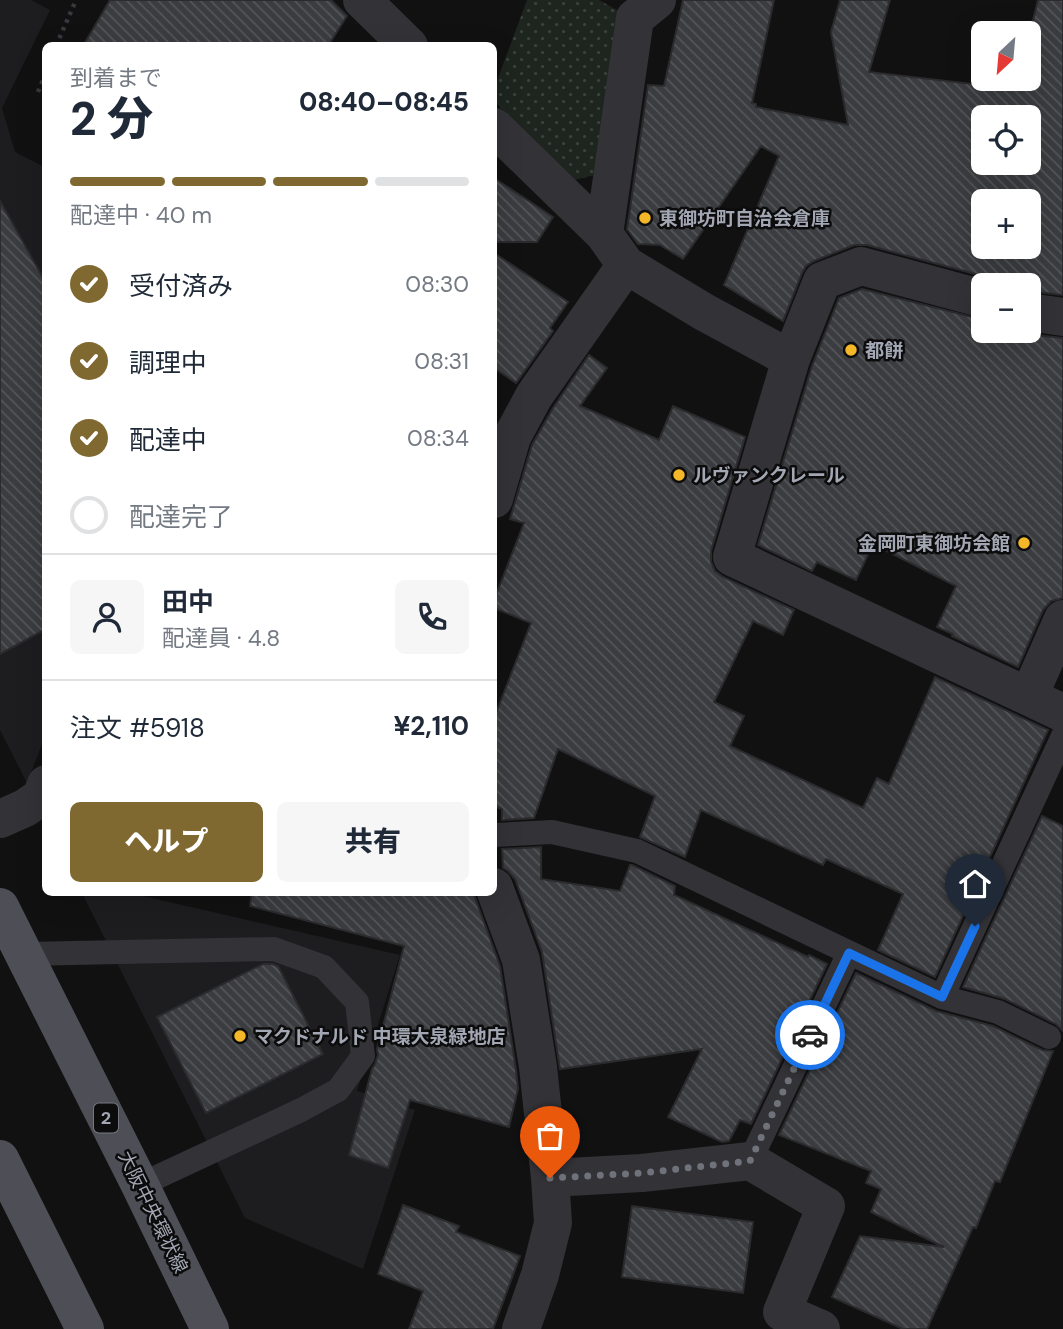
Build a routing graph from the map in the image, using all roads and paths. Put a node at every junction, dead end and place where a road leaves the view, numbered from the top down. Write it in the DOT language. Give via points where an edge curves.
graph roads {
  1 [pos="76,0"];
  2 [pos="362,0"];
  3 [pos="657,0"];
  4 [pos="59,42"];
  5 [pos="405,42"];
  6 [pos="42,82"];
  7 [pos="38,92"];
  8 [pos="497,130"];
  9 [pos="604,234"];
  10 [pos="626,265"];
  11 [pos="971,296"];
  12 [pos="1041,314"];
  13 [pos="1063,317"];
  14 [pos="791,359"];
  15 [pos="497,489"];
  16 [pos="1063,619"];
  17 [pos="1029,696"];
  18 [pos="1063,713"];
  19 [pos="1063,736"];
  20 [pos="42,794"];
  21 [pos="0,819"];
  22 [pos="497,835"];
  23 [pos="497,895"];
  24 [pos="0,907"];
  25 [pos="849,953"];
  26 [pos="24,954"];
  27 [pos="942,997"];
  28 [pos="1049,1037"];
  29 [pos="0,1159"];
  30 [pos="750,1161"];
  31 [pos="550,1178"];
  32 [pos="140,1185"];
  33 [pos="85,1329"];
  34 [pos="210,1329"];
  35 [pos="521,1329"];
  36 [pos="821,1329"];
  1 -- 4 [label="path"];
  2 -- 5 [label="street"];
  3 -- 9 [label="street" via="635,18"];
  6 -- 7 [label="path"];
  8 -- 9 [label="street"];
  9 -- 10 [label="street"];
  10 -- 14 [label="street"];
  10 -- 15 [label="street" via="534,396 512,437"];
  11 -- 14 [label="street" via="861,267 822,281"];
  12 -- 13 [label="street"];
  14 -- 17 [label="street" via="732,557"];
  16 -- 17 [label="street"];
  17 -- 18 [label="street"];
  19 -- 27 [label="lane"];
  20 -- 21 [label="street"];
  22 -- 25 [label="lane" via="552,832 636,850"];
  23 -- 31 [label="street" via="521,960"];
  24 -- 26 [label="main road, 大阪中央環状線 / 2"];
  25 -- 27 [label="lane"];
  25 -- 30 [label="lane"];
  26 -- 32 [label="main road, 大阪中央環状線 / 2"];
  26 -- 32 [label="lane" via="274,949 324,967 357,1002 363,1056 338,1090"];
  27 -- 28 [label="lane" via="998,1012"];
  29 -- 33 [label="main road"];
  30 -- 31 [label="street"];
  30 -- 36 [label="street" via="827,1206 782,1312"];
  31 -- 35 [label="street" via="553,1223"];
  32 -- 34 [label="main road, 大阪中央環状線 / 2"];
}
